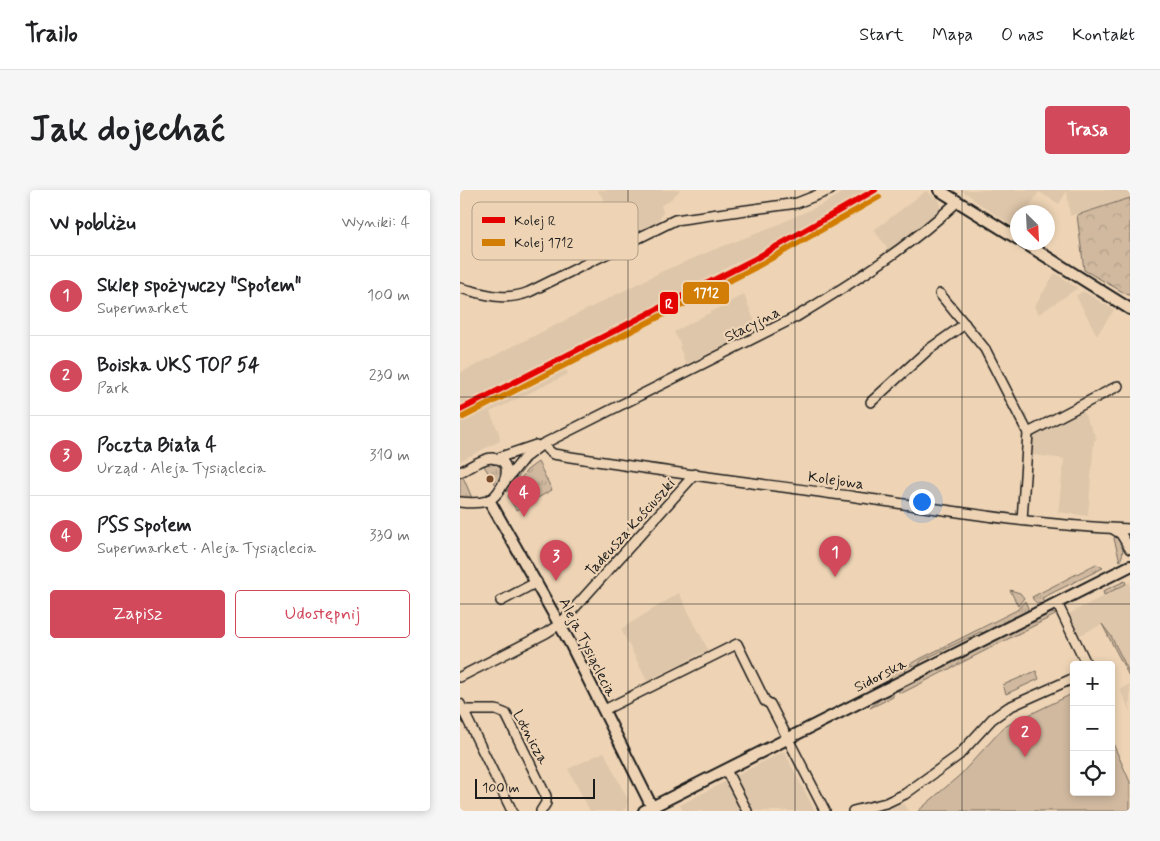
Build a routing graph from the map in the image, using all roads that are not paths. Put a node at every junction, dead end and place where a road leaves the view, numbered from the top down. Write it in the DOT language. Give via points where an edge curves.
graph roads {
  1 [pos="830,190"];
  2 [pos="939,190"];
  3 [pos="957,202"];
  4 [pos="1010,234"];
  5 [pos="638,238"];
  6 [pos="1036,250"];
  7 [pos="593,260"];
  8 [pos="460,288"];
  9 [pos="940,294"];
  10 [pos="1130,309"];
  11 [pos="965,324"];
  12 [pos="1118,386"];
  13 [pos="871,402"];
  14 [pos="1028,433"];
  15 [pos="543,444"];
  16 [pos="495,459"];
  17 [pos="460,472"];
  18 [pos="695,474"];
  19 [pos="504,483"];
  20 [pos="489,500"];
  21 [pos="461,503"];
  22 [pos="1022,520"];
  23 [pos="1113,529"];
  24 [pos="1130,529"];
  25 [pos="1130,549"];
  26 [pos="1130,566"];
  27 [pos="537,582"];
  28 [pos="501,601"];
  29 [pos="1057,603"];
  30 [pos="560,624"];
  31 [pos="1085,661"];
  32 [pos="460,676"];
  33 [pos="1070,680"];
  34 [pos="462,707"];
  35 [pos="604,710"];
  36 [pos="788,739"];
  37 [pos="726,770"];
  38 [pos="650,810"];
  39 [pos="512,811"];
  40 [pos="541,811"];
  41 [pos="747,811"];
  42 [pos="825,811"];
  43 [pos="853,811"];
  1 -- 5 [label="street" via="797,204 674,220"];
  2 -- 3 [label="street"];
  3 -- 4 [label="street"];
  3 -- 15 [label="street, Stacyjna" via="860,277 796,317"];
  6 -- 10 [label="street"];
  7 -- 8 [label="street" via="515,297 495,297"];
  9 -- 11 [label="street"];
  11 -- 13 [label="street" via="928,350"];
  11 -- 14 [label="street" via="984,350"];
  12 -- 14 [label="street"];
  14 -- 22 [label="street"];
  15 -- 16 [label="street, Stacyjna"];
  15 -- 18 [label="street, Kolejowa" via="554,454"];
  15 -- 19 [label="street, Stacyjna" via="524,458"];
  16 -- 17 [label="street, Stacyjna" via="484,460"];
  16 -- 19 [label="street" via="506,467"];
  18 -- 22 [label="street, Kolejowa"];
  18 -- 30 [label="street, Tadeusza Kościuszki"];
  19 -- 20 [label="street, Stacyjna"];
  20 -- 21 [label="street"];
  20 -- 27 [label="street, Aleja Tysiąclecia"];
  22 -- 23 [label="street, Kolejowa"];
  23 -- 24 [label="street, Kolejowa"];
  23 -- 25 [label="street" via="1121,534"];
  26 -- 29 [label="street, Sidorska"];
  27 -- 28 [label="street"];
  27 -- 30 [label="street, Aleja Tysiąclecia"];
  29 -- 31 [label="street"];
  29 -- 36 [label="street, Sidorska"];
  30 -- 32 [label="street, Tadeusza Kościuszki"];
  30 -- 35 [label="street, Aleja Tysiąclecia"];
  33 -- 43 [label="street" via="1009,707 992,719 958,755 905,794 886,803"];
  34 -- 39 [label="street, Lotnicza"];
  34 -- 40 [label="street, Lotnicza" via="506,714 546,796"];
  35 -- 36 [label="street" via="737,644"];
  35 -- 38 [label="street, Aleja Tysiąclecia"];
  36 -- 37 [label="street, Sidorska"];
  36 -- 42 [label="street"];
  37 -- 38 [label="street, Sidorska"];
  37 -- 41 [label="street"];
}
